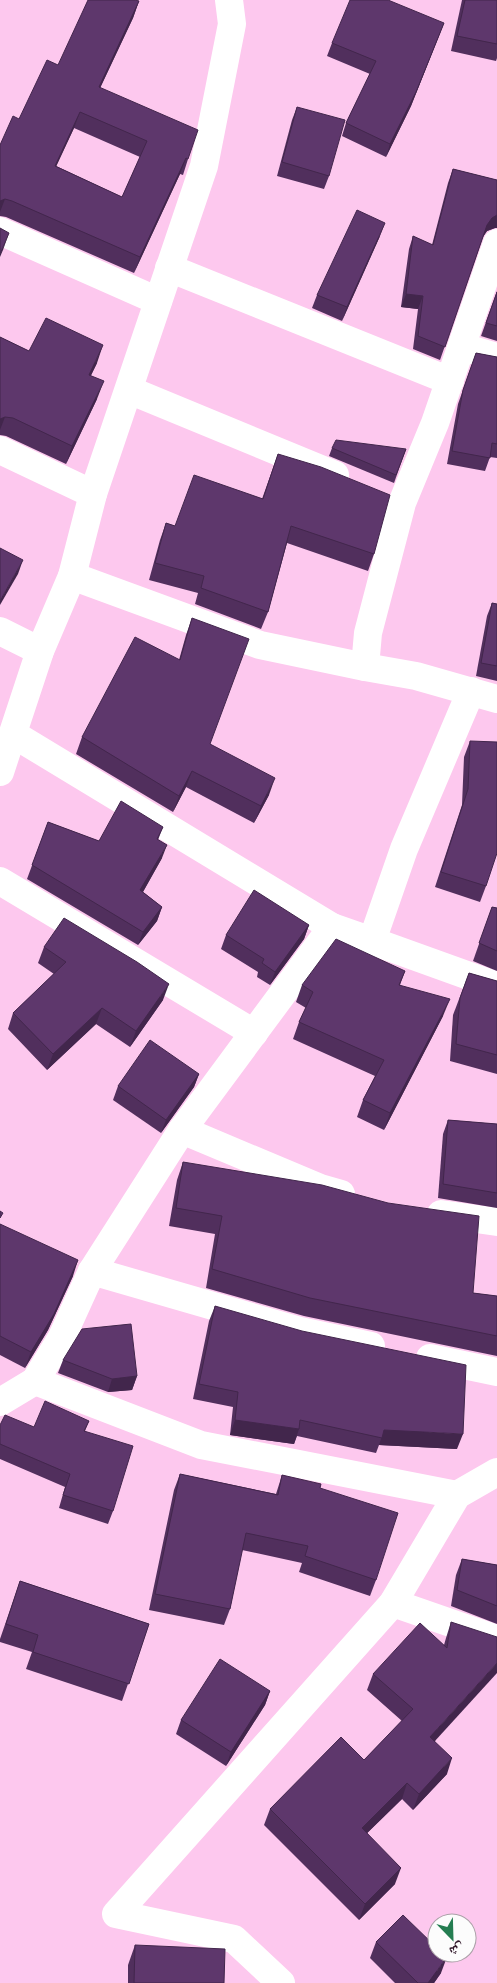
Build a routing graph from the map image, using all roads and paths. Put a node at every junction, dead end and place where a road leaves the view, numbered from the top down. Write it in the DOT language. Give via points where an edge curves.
graph roads {
  1 [pos="229,0"];
  2 [pos="0,231"];
  3 [pos="497,243"];
  4 [pos="170,268"];
  5 [pos="158,301"];
  6 [pos="462,347"];
  7 [pos="497,357"];
  8 [pos="450,381"];
  9 [pos="129,390"];
  10 [pos="0,450"];
  11 [pos="93,494"];
  12 [pos="402,502"];
  13 [pos="72,576"];
  14 [pos="0,632"];
  15 [pos="40,651"];
  16 [pos="365,667"];
  17 [pos="471,691"];
  18 [pos="497,699"];
  19 [pos="13,734"];
  20 [pos="0,772"];
  21 [pos="0,881"];
  22 [pos="332,927"];
  23 [pos="372,940"];
  24 [pos="497,986"];
  25 [pos="254,1032"];
  26 [pos="182,1130"];
  27 [pos="366,1201"];
  28 [pos="413,1210"];
  29 [pos="497,1222"];
  30 [pos="92,1271"];
  31 [pos="497,1372"];
  32 [pos="35,1381"];
  33 [pos="0,1402"];
  34 [pos="497,1472"];
  35 [pos="457,1495"];
  36 [pos="394,1603"];
  37 [pos="497,1639"];
  38 [pos="282,1983"];
  1 -- 4 [label="street" via="232,24 204,166"];
  2 -- 5 [label="street"];
  3 -- 6 [label="street"];
  4 -- 5 [label="street"];
  4 -- 8 [label="street"];
  5 -- 9 [label="street"];
  6 -- 7 [label="street"];
  6 -- 8 [label="street"];
  8 -- 12 [label="street"];
  9 -- 11 [label="street"];
  9 -- 12 [label="street"];
  10 -- 11 [label="street"];
  11 -- 13 [label="street"];
  12 -- 16 [label="street" via="368,633"];
  13 -- 15 [label="street"];
  13 -- 16 [label="street" via="260,645"];
  14 -- 15 [label="street"];
  15 -- 19 [label="street"];
  16 -- 17 [label="street"];
  17 -- 18 [label="street"];
  17 -- 23 [label="street" via="404,849"];
  19 -- 20 [label="street"];
  19 -- 22 [label="street"];
  21 -- 25 [label="street"];
  22 -- 23 [label="street"];
  22 -- 25 [label="street"];
  23 -- 24 [label="street"];
  25 -- 26 [label="street"];
  26 -- 27 [label="street" via="320,1188"];
  26 -- 30 [label="street"];
  28 -- 29 [label="street"];
  30 -- 31 [label="street" via="300,1331"];
  30 -- 32 [label="street" via="62,1337"];
  32 -- 33 [label="street"];
  32 -- 35 [label="street" via="201,1445"];
  34 -- 35 [label="street"];
  35 -- 36 [label="street"];
  36 -- 37 [label="street"];
  36 -- 38 [label="street" via="116,1914 234,1939"];
}
